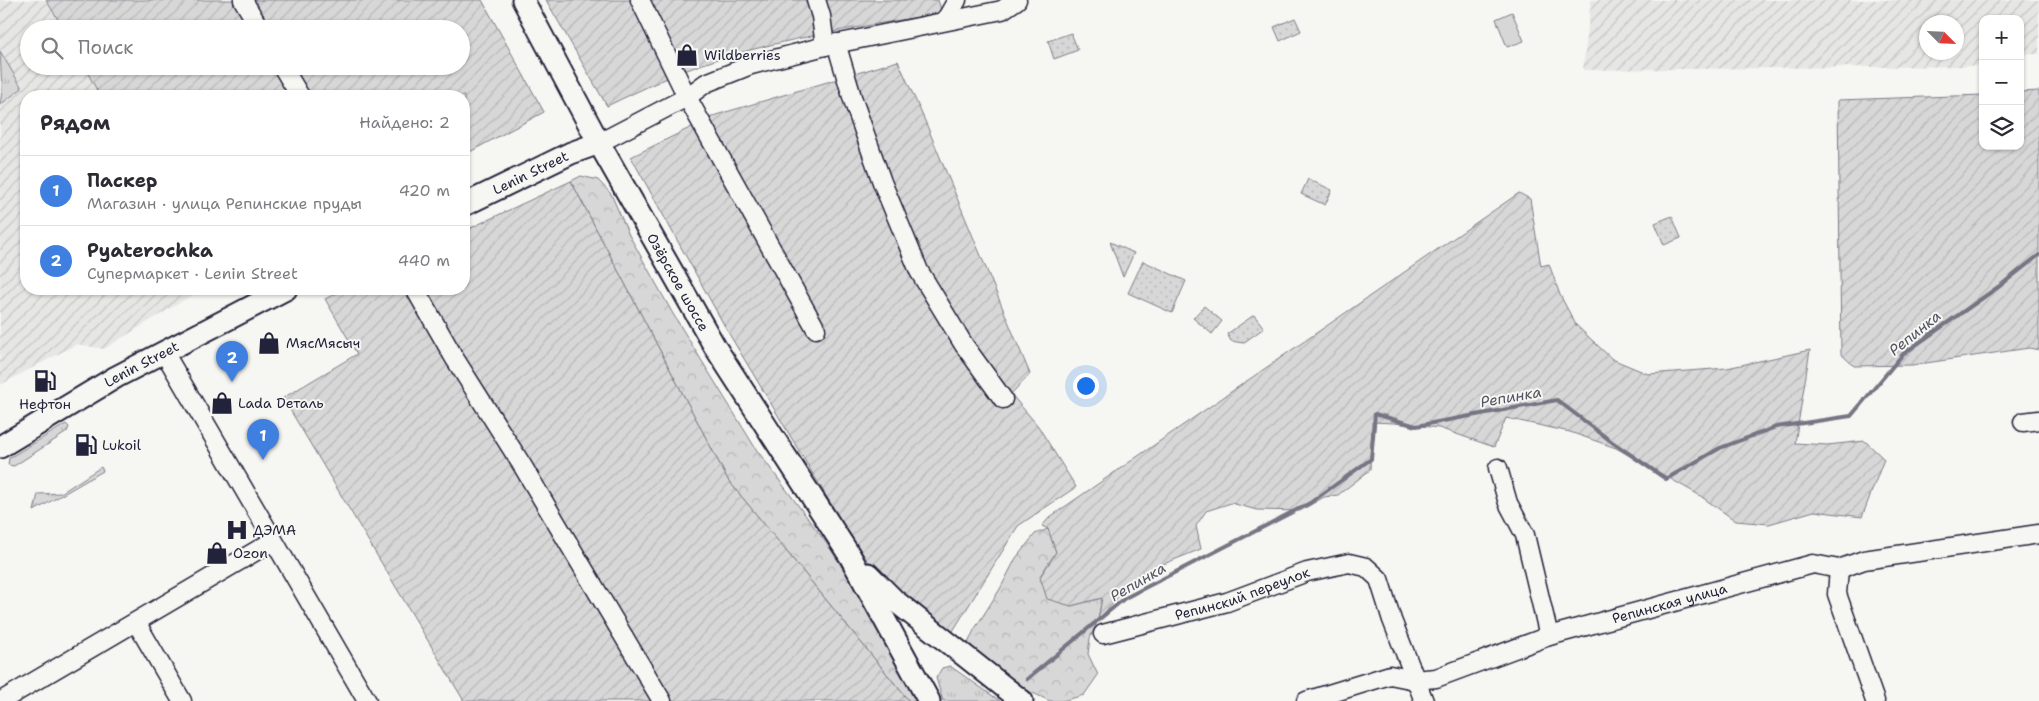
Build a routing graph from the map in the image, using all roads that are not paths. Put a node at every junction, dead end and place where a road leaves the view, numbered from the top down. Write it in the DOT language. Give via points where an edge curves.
graph roads {
  1 [pos="242,0"];
  2 [pos="523,0"];
  3 [pos="640,0"];
  4 [pos="816,0"];
  5 [pos="957,0"];
  6 [pos="1016,0"];
  7 [pos="254,20"];
  8 [pos="945,21"];
  9 [pos="831,44"];
  10 [pos="287,75"];
  11 [pos="296,90"];
  12 [pos="687,97"];
  13 [pos="599,143"];
  14 [pos="470,202"];
  15 [pos="274,295"];
  16 [pos="418,295"];
  17 [pos="816,329"];
  18 [pos="164,352"];
  19 [pos="1003,400"];
  20 [pos="0,446"];
  21 [pos="1498,468"];
  22 [pos="2039,534"];
  23 [pos="273,541"];
  24 [pos="850,556"];
  25 [pos="1839,569"];
  26 [pos="136,622"];
  27 [pos="1103,634"];
  28 [pos="1549,636"];
  29 [pos="1416,680"];
  30 [pos="1,701"];
  31 [pos="182,701"];
  32 [pos="367,701"];
  33 [pos="662,701"];
  34 [pos="929,701"];
  35 [pos="1022,701"];
  36 [pos="1306,701"];
  37 [pos="1424,701"];
  38 [pos="1874,701"];
  1 -- 7 [label="street"];
  2 -- 13 [label="main road, Озёрское шоссе"];
  3 -- 12 [label="street"];
  4 -- 9 [label="street"];
  5 -- 8 [label="street"];
  6 -- 8 [label="street" via="1002,10"];
  8 -- 9 [label="street"];
  9 -- 12 [label="street" via="750,65 706,83"];
  9 -- 19 [label="street" via="919,271 964,346"];
  10 -- 11 [label="street"];
  12 -- 13 [label="street"];
  12 -- 17 [label="street"];
  13 -- 14 [label="main road, Lenin Street" via="571,153"];
  13 -- 24 [label="main road, Озёрское шоссе" via="715,347"];
  15 -- 18 [label="main road, Lenin Street"];
  16 -- 33 [label="street"];
  18 -- 20 [label="main road, Lenin Street"];
  18 -- 23 [label="street"];
  21 -- 28 [label="street" via="1508,503 1525,535"];
  22 -- 25 [label="street" via="1864,560"];
  23 -- 26 [label="street"];
  23 -- 32 [label="street"];
  24 -- 34 [label="main road"];
  24 -- 35 [label="main road" via="894,600"];
  25 -- 28 [label="street, Репинская улица" via="1813,564"];
  25 -- 38 [label="street" via="1836,594"];
  26 -- 30 [label="street"];
  26 -- 31 [label="street"];
  27 -- 29 [label="street, Репинский переулок" via="1227,602 1307,572 1349,564 1366,566 1379,579"];
  28 -- 29 [label="street, Репинская улица" via="1436,678"];
  29 -- 36 [label="street, Репинская улица" via="1390,675"];
  29 -- 37 [label="street"];
}
